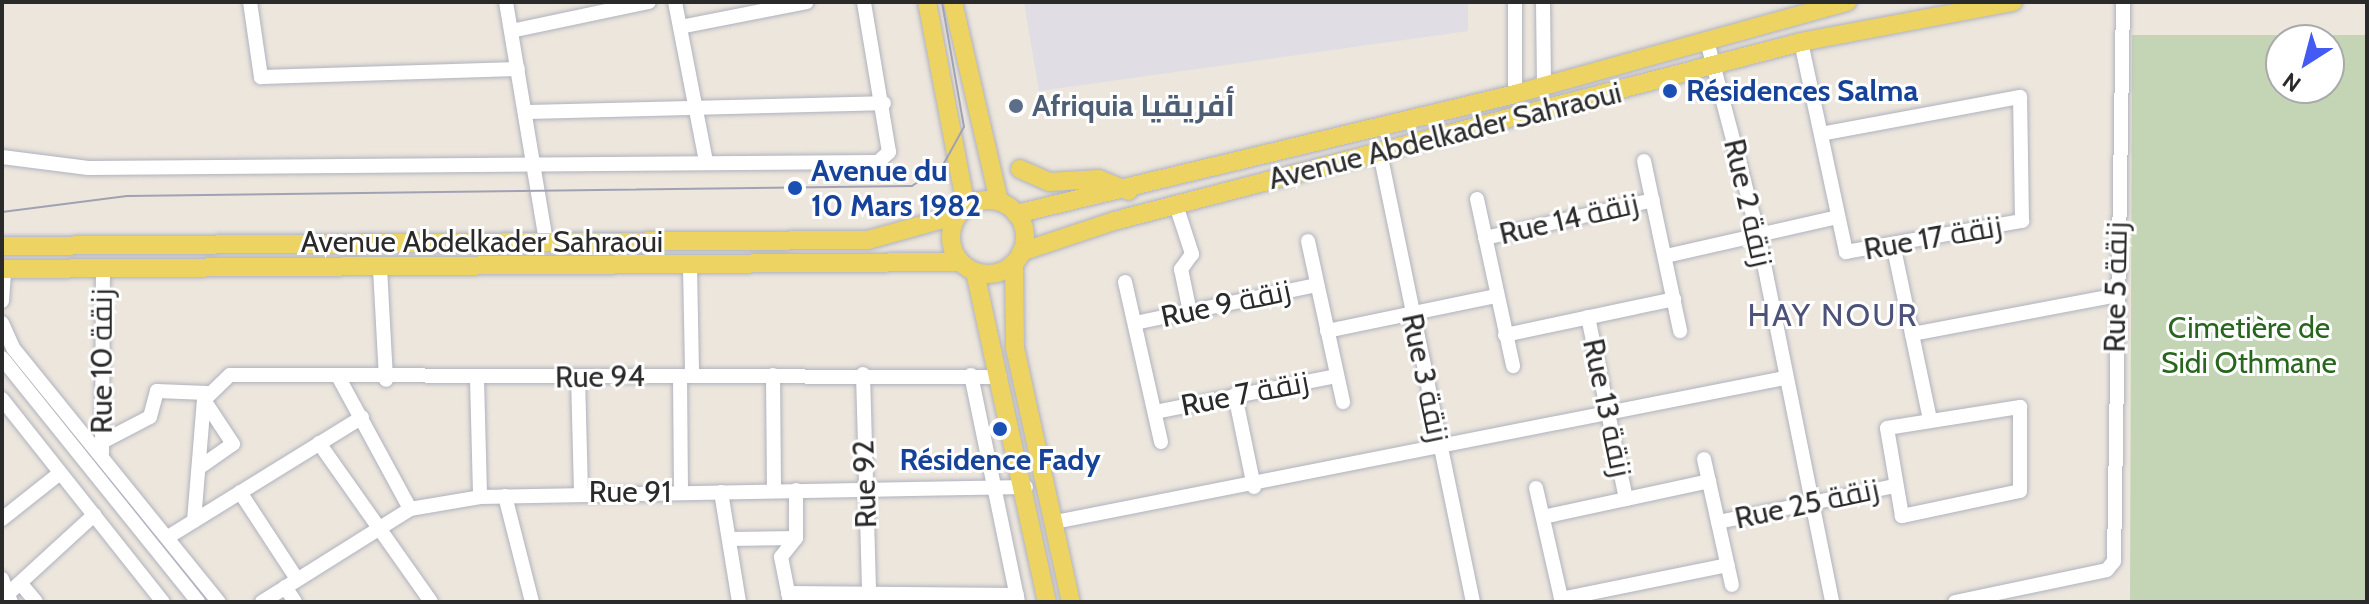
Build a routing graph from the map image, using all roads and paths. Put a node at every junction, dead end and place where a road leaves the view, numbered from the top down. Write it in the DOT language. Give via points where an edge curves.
graph roads {
  1 [pos="250,2"];
  2 [pos="506,2"];
  3 [pos="649,2"];
  4 [pos="675,2"];
  5 [pos="807,2"];
  6 [pos="864,2"];
  7 [pos="927,2"];
  8 [pos="953,2"];
  9 [pos="1515,2"];
  10 [pos="1543,2"];
  11 [pos="1847,2"];
  12 [pos="2013,2"];
  13 [pos="2123,2"];
  14 [pos="680,27"];
  15 [pos="511,31"];
  16 [pos="1707,41"];
  17 [pos="1801,42"];
  18 [pos="1714,66"];
  19 [pos="518,69"];
  20 [pos="1544,86"];
  21 [pos="1515,94"];
  22 [pos="884,103"];
  23 [pos="699,111"];
  24 [pos="525,112"];
  25 [pos="1821,134"];
  26 [pos="1380,153"];
  27 [pos="2,157"];
  28 [pos="706,161"];
  29 [pos="1644,161"];
  30 [pos="534,165"];
  31 [pos="1020,169"];
  32 [pos="1129,191"];
  33 [pos="1477,199"];
  34 [pos="1653,200"];
  35 [pos="999,201"];
  36 [pos="1176,205"];
  37 [pos="962,210"];
  38 [pos="1016,214"];
  39 [pos="1837,217"];
  40 [pos="1758,234"];
  41 [pos="1485,238"];
  42 [pos="1308,241"];
  43 [pos="546,242"];
  44 [pos="1893,244"];
  45 [pos="2,246"];
  46 [pos="1666,256"];
  47 [pos="1018,258"];
  48 [pos="690,266"];
  49 [pos="967,267"];
  50 [pos="380,268"];
  51 [pos="3,269"];
  52 [pos="103,270"];
  53 [pos="1125,282"];
  54 [pos="1317,285"];
  55 [pos="1496,296"];
  56 [pos="2114,296"];
  57 [pos="1674,299"];
  58 [pos="2,301"];
  59 [pos="1190,312"];
  60 [pos="1411,314"];
  61 [pos="1588,317"];
  62 [pos="2,323"];
  63 [pos="1135,323"];
  64 [pos="1327,331"];
  65 [pos="1680,331"];
  66 [pos="1912,334"];
  67 [pos="1505,335"];
  68 [pos="2,358"];
  69 [pos="1513,366"];
  70 [pos="863,374"];
  71 [pos="773,375"];
  72 [pos="971,375"];
  73 [pos="686,376"];
  74 [pos="1336,376"];
  75 [pos="578,377"];
  76 [pos="1000,377"];
  77 [pos="339,378"];
  78 [pos="1784,378"];
  79 [pos="477,379"];
  80 [pos="386,380"];
  81 [pos="22,381"];
  82 [pos="1235,395"];
  83 [pos="206,396"];
  84 [pos="2,398"];
  85 [pos="1343,402"];
  86 [pos="1155,412"];
  87 [pos="1610,413"];
  88 [pos="362,417"];
  89 [pos="1930,420"];
  90 [pos="1161,442"];
  91 [pos="319,443"];
  92 [pos="102,448"];
  93 [pos="1441,448"];
  94 [pos="1704,459"];
  95 [pos="200,467"];
  96 [pos="60,473"];
  97 [pos="1709,481"];
  98 [pos="1895,486"];
  99 [pos="1026,487"];
  100 [pos="1254,487"];
  101 [pos="995,488"];
  102 [pos="1536,488"];
  103 [pos="864,489"];
  104 [pos="774,490"];
  105 [pos="796,490"];
  106 [pos="240,492"];
  107 [pos="581,492"];
  108 [pos="681,492"];
  109 [pos="721,492"];
  110 [pos="505,496"];
  111 [pos="480,497"];
  112 [pos="1626,499"];
  113 [pos="1809,504"];
  114 [pos="410,509"];
  115 [pos="94,515"];
  116 [pos="1543,517"];
  117 [pos="2,519"];
  118 [pos="194,521"];
  119 [pos="1055,522"];
  120 [pos="1718,522"];
  121 [pos="377,529"];
  122 [pos="168,537"];
  123 [pos="796,538"];
  124 [pos="729,539"];
  125 [pos="1728,565"];
  126 [pos="291,583"];
  127 [pos="1732,585"];
  128 [pos="9,588"];
  129 [pos="869,594"];
  130 [pos="789,598"];
  131 [pos="842,598"];
  132 [pos="916,598"];
  133 [pos="1018,598"];
  134 [pos="1561,600"];
  135 [pos="36,602"];
  136 [pos="163,602"];
  137 [pos="198,602"];
  138 [pos="219,602"];
  139 [pos="262,602"];
  140 [pos="295,602"];
  141 [pos="431,602"];
  142 [pos="532,602"];
  143 [pos="739,602"];
  144 [pos="1047,602"];
  145 [pos="1071,602"];
  146 [pos="1473,602"];
  147 [pos="1832,602"];
  148 [pos="1955,602"];
  1 -- 19 [label="street" via="261,77"];
  2 -- 15 [label="street"];
  3 -- 15 [label="street"];
  4 -- 14 [label="street"];
  5 -- 14 [label="street"];
  6 -- 22 [label="street"];
  7 -- 37 [label="main road"];
  8 -- 35 [label="main road"];
  9 -- 21 [label="street"];
  10 -- 20 [label="street"];
  11 -- 16 [label="main road, Avenue Abdelkader Sahraoui"];
  12 -- 17 [label="main road, Avenue Abdelkader Sahraoui"];
  13 -- 56 [label="street, Rue 5 زنقة"];
  14 -- 23 [label="street"];
  15 -- 19 [label="street"];
  16 -- 18 [label="street, Rue 2 زنقة"];
  16 -- 20 [label="main road, Avenue Abdelkader Sahraoui"];
  17 -- 18 [label="main road, Avenue Abdelkader Sahraoui"];
  17 -- 25 [label="street"];
  18 -- 26 [label="main road, Avenue Abdelkader Sahraoui"];
  18 -- 40 [label="street, Rue 2 زنقة"];
  19 -- 24 [label="street"];
  20 -- 21 [label="main road, Avenue Abdelkader Sahraoui"];
  21 -- 32 [label="main road, Avenue Abdelkader Sahraoui"];
  22 -- 23 [label="street"];
  22 -- 28 [label="street" via="889,152 882,161"];
  23 -- 24 [label="street"];
  23 -- 28 [label="street"];
  24 -- 30 [label="street"];
  25 -- 39 [label="street"];
  25 -- 44 [label="street, Rue 17 زنقة" via="2023,99 2021,222"];
  26 -- 36 [label="main road, Avenue Abdelkader Sahraoui"];
  26 -- 60 [label="street, Rue 3 زنقة"];
  27 -- 30 [label="street" via="88,168"];
  28 -- 30 [label="street"];
  29 -- 34 [label="street"];
  30 -- 43 [label="street"];
  31 -- 32 [label="main road" via="1049,182 1099,179"];
  32 -- 38 [label="main road, Avenue Abdelkader Sahraoui"];
  33 -- 41 [label="street"];
  34 -- 41 [label="street, Rue 14 زنقة"];
  34 -- 46 [label="street"];
  35 -- 37 [label="main road"];
  35 -- 38 [label="main road"];
  36 -- 47 [label="main road, Avenue Abdelkader Sahraoui"];
  36 -- 59 [label="street" via="1192,254 1181,269"];
  37 -- 43 [label="main road, Avenue Abdelkader Sahraoui" via="878,239"];
  37 -- 49 [label="main road" via="950,237"];
  38 -- 47 [label="main road" via="1024,232"];
  39 -- 40 [label="street"];
  39 -- 44 [label="street, Rue 17 زنقة" via="1846,252"];
  40 -- 46 [label="street"];
  40 -- 78 [label="street, Rue 2 زنقة"];
  41 -- 55 [label="street"];
  42 -- 54 [label="street"];
  43 -- 45 [label="main road, Avenue Abdelkader Sahraoui"];
  44 -- 66 [label="street"];
  46 -- 57 [label="street"];
  47 -- 49 [label="main road" via="996,273"];
  47 -- 119 [label="main road" via="1015,348"];
  48 -- 49 [label="main road, Avenue Abdelkader Sahraoui"];
  48 -- 50 [label="main road, Avenue Abdelkader Sahraoui"];
  48 -- 73 [label="street"];
  49 -- 76 [label="main road"];
  50 -- 52 [label="main road, Avenue Abdelkader Sahraoui"];
  50 -- 80 [label="street"];
  51 -- 52 [label="main road, Avenue Abdelkader Sahraoui"];
  51 -- 58 [label="street"];
  52 -- 92 [label="street, Rue 10 زنقة"];
  53 -- 63 [label="street"];
  54 -- 59 [label="street, Rue 9 زنقة"];
  54 -- 64 [label="street"];
  55 -- 60 [label="street"];
  55 -- 67 [label="street"];
  56 -- 66 [label="street"];
  56 -- 148 [label="street, Rue 5 زنقة" via="2114,554 2107,570"];
  57 -- 61 [label="street, Rue 13 زنقة"];
  57 -- 65 [label="street"];
  59 -- 63 [label="street, Rue 9 زنقة"];
  60 -- 64 [label="street"];
  60 -- 93 [label="street, Rue 3 زنقة"];
  61 -- 67 [label="street, Rue 13 زنقة"];
  61 -- 87 [label="street, Rue 13 زنقة"];
  62 -- 92 [label="street" via="13,348"];
  63 -- 86 [label="street"];
  64 -- 74 [label="street"];
  66 -- 89 [label="street"];
  67 -- 69 [label="street"];
  68 -- 81 [label="street"];
  70 -- 71 [label="street, Rue 94"];
  70 -- 72 [label="street, Rue 94"];
  70 -- 103 [label="street, Rue 92"];
  71 -- 73 [label="street, Rue 94"];
  71 -- 104 [label="street"];
  72 -- 76 [label="street, Rue 94"];
  72 -- 101 [label="street"];
  73 -- 75 [label="street, Rue 94"];
  73 -- 108 [label="street"];
  74 -- 82 [label="street, Rue 7 زنقة"];
  74 -- 85 [label="street"];
  75 -- 79 [label="street, Rue 94"];
  75 -- 107 [label="street"];
  76 -- 99 [label="main road"];
  77 -- 80 [label="street, Rue 94"];
  77 -- 83 [label="street, Rue 94" via="230,375"];
  77 -- 88 [label="street"];
  78 -- 87 [label="street"];
  78 -- 113 [label="street, Rue 2 زنقة"];
  79 -- 80 [label="street, Rue 94"];
  79 -- 111 [label="street"];
  81 -- 84 [label="street"];
  81 -- 137 [label="street"];
  82 -- 86 [label="street, Rue 7 زنقة"];
  82 -- 100 [label="street"];
  83 -- 92 [label="street" via="157,391 150,417"];
  83 -- 95 [label="street"];
  83 -- 95 [label="street" via="233,444"];
  84 -- 96 [label="street"];
  86 -- 90 [label="street"];
  87 -- 93 [label="street"];
  87 -- 112 [label="street, Rue 13 زنقة"];
  88 -- 91 [label="street"];
  88 -- 114 [label="street"];
  89 -- 98 [label="street" via="1885,430"];
  89 -- 98 [label="street" via="2020,407 2020,491 1903,517"];
  91 -- 106 [label="street"];
  91 -- 121 [label="street"];
  92 -- 122 [label="street"];
  93 -- 100 [label="street"];
  93 -- 146 [label="street, Rue 3 زنقة"];
  94 -- 97 [label="street"];
  95 -- 118 [label="street"];
  96 -- 115 [label="street"];
  96 -- 117 [label="street"];
  97 -- 112 [label="street"];
  97 -- 120 [label="street"];
  98 -- 113 [label="street, Rue 25 زنقة"];
  99 -- 101 [label="street, Rue 91"];
  99 -- 144 [label="main road"];
  100 -- 119 [label="street"];
  101 -- 103 [label="street, Rue 91"];
  101 -- 133 [label="street"];
  102 -- 116 [label="street"];
  103 -- 105 [label="street, Rue 91"];
  103 -- 129 [label="street, Rue 92"];
  104 -- 105 [label="street, Rue 91"];
  104 -- 109 [label="street, Rue 91"];
  105 -- 123 [label="street"];
  106 -- 118 [label="street"];
  106 -- 126 [label="street"];
  107 -- 108 [label="street, Rue 91"];
  107 -- 110 [label="street, Rue 91"];
  108 -- 109 [label="street, Rue 91"];
  109 -- 124 [label="street"];
  110 -- 111 [label="street, Rue 91"];
  110 -- 142 [label="street"];
  111 -- 114 [label="street, Rue 91"];
  112 -- 116 [label="street"];
  113 -- 120 [label="street, Rue 25 زنقة"];
  113 -- 147 [label="street, Rue 2 زنقة"];
  114 -- 121 [label="street, Rue 91"];
  115 -- 128 [label="street"];
  115 -- 136 [label="street"];
  116 -- 134 [label="street"];
  118 -- 122 [label="street"];
  119 -- 145 [label="main road"];
  120 -- 125 [label="street"];
  121 -- 126 [label="street, Rue 91"];
  121 -- 141 [label="street"];
  122 -- 138 [label="street"];
  123 -- 124 [label="street"];
  123 -- 130 [label="street" via="781,557"];
  124 -- 143 [label="street"];
  125 -- 127 [label="street"];
  125 -- 134 [label="street"];
  126 -- 139 [label="street, Rue 91"];
  126 -- 140 [label="street"];
  128 -- 135 [label="street"];
  129 -- 131 [label="street"];
  129 -- 132 [label="street"];
  130 -- 131 [label="street"];
  132 -- 133 [label="street"];
}
